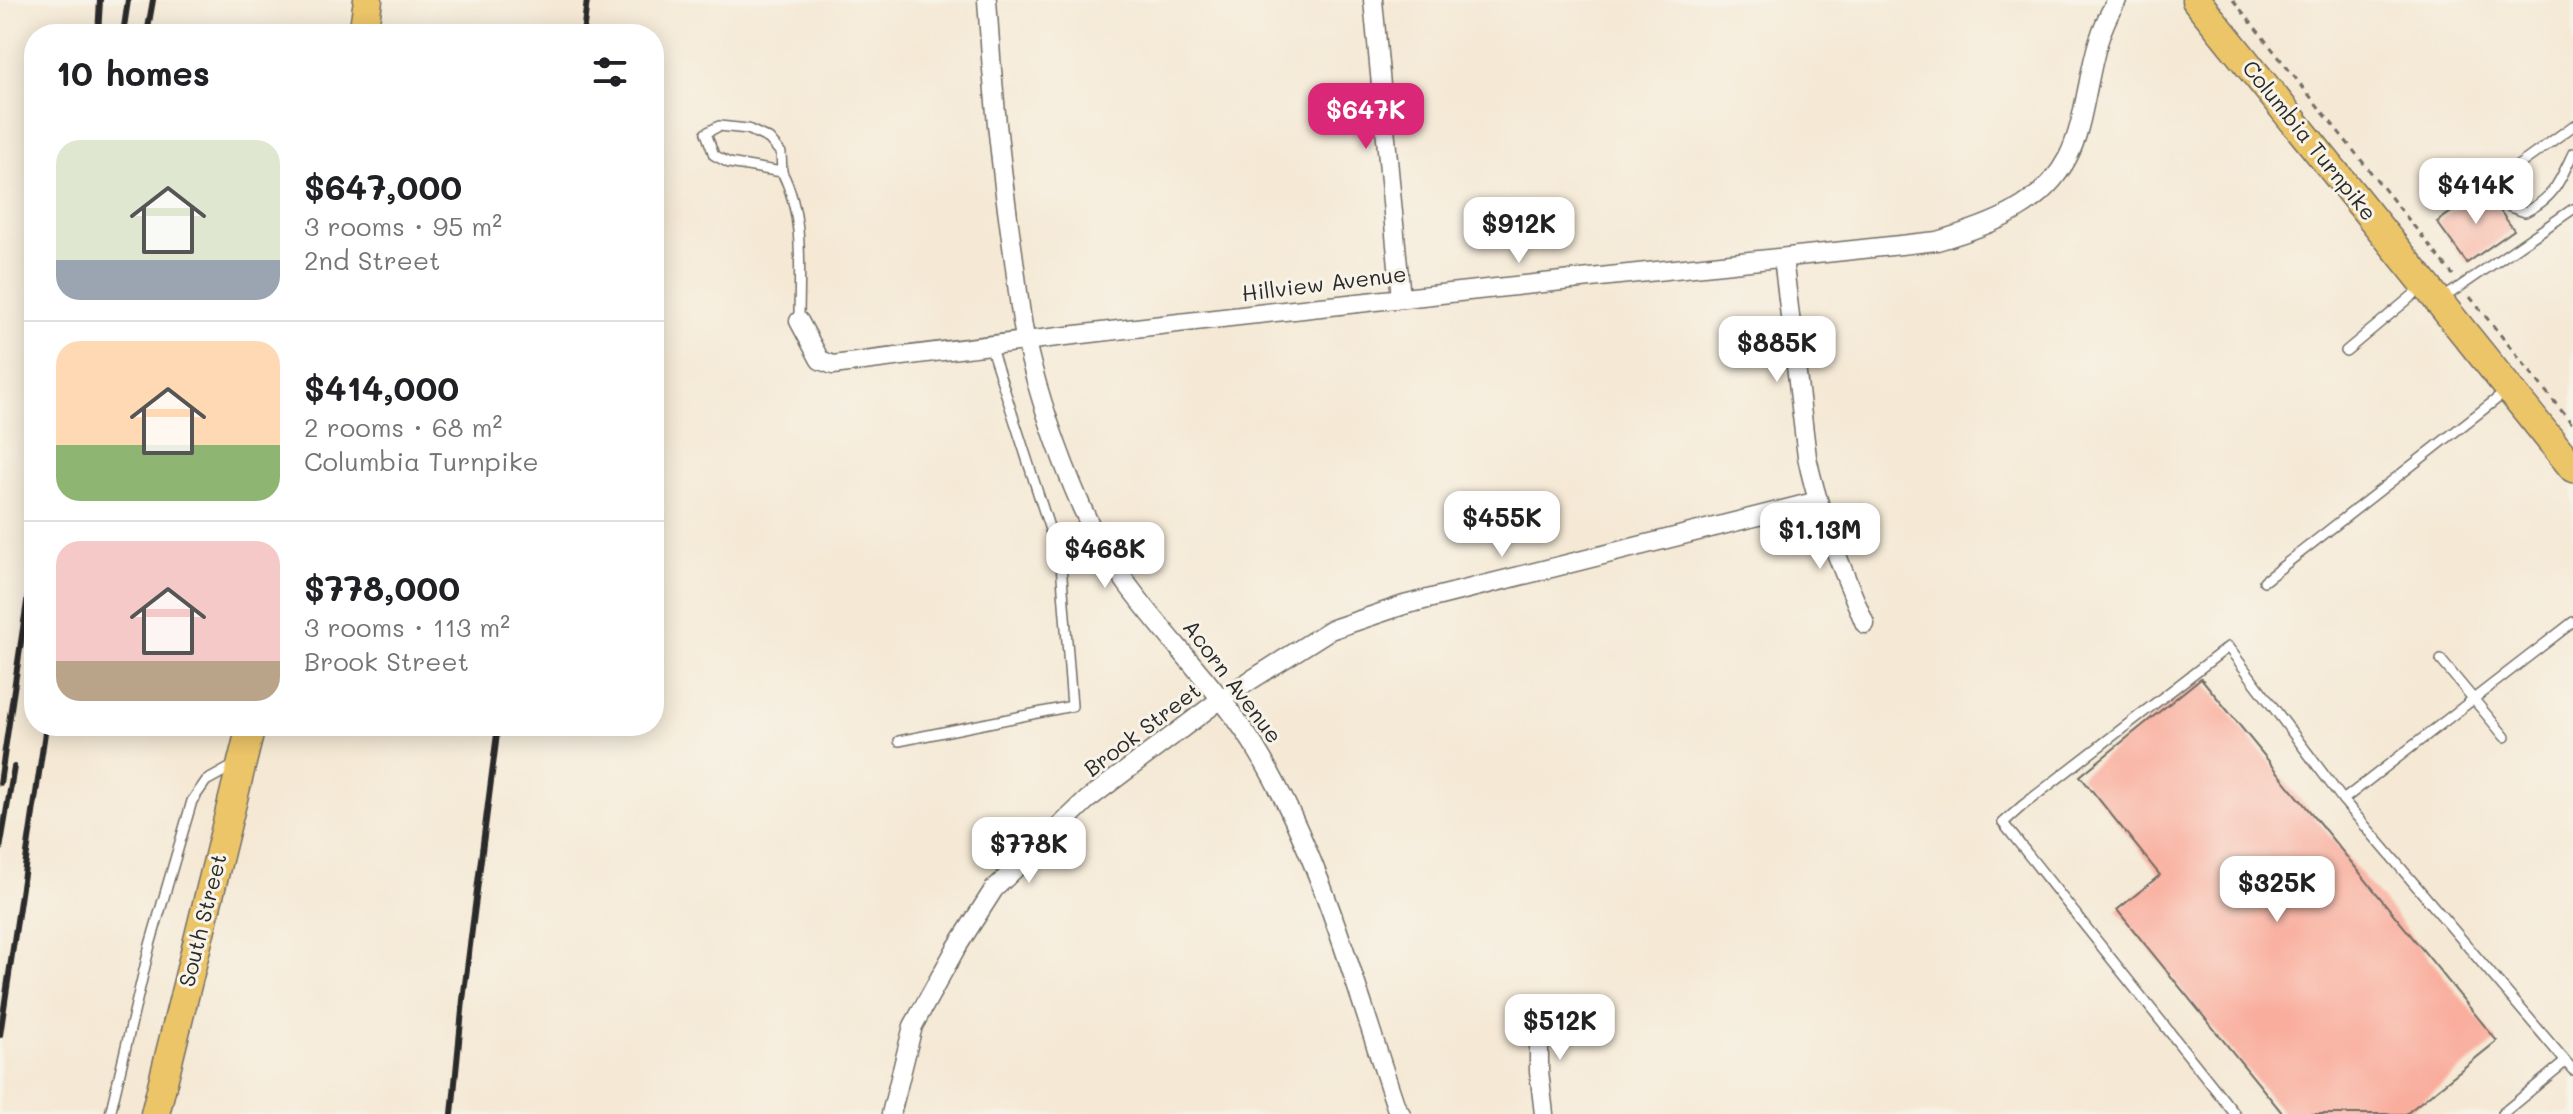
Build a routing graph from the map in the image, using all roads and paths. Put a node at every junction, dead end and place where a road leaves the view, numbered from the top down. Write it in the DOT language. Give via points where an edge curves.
graph roads {
  1 [pos="368,0"];
  2 [pos="987,0"];
  3 [pos="1373,0"];
  4 [pos="2117,0"];
  5 [pos="2196,0"];
  6 [pos="2233,0"];
  7 [pos="364,24"];
  8 [pos="2573,126"];
  9 [pos="2573,153"];
  10 [pos="782,172"];
  11 [pos="2573,209"];
  12 [pos="1783,258"];
  13 [pos="2442,290"];
  14 [pos="1401,298"];
  15 [pos="799,321"];
  16 [pos="1026,341"];
  17 [pos="990,345"];
  18 [pos="2346,351"];
  19 [pos="2510,389"];
  20 [pos="2573,425"];
  21 [pos="2573,468"];
  22 [pos="1818,501"];
  23 [pos="2264,581"];
  24 [pos="2573,622"];
  25 [pos="1865,624"];
  26 [pos="2441,660"];
  27 [pos="1221,699"];
  28 [pos="2474,699"];
  29 [pos="248,736"];
  30 [pos="2505,737"];
  31 [pos="899,741"];
  32 [pos="242,762"];
  33 [pos="2343,800"];
  34 [pos="1549,1009"];
  35 [pos="2565,1062"];
  36 [pos="2573,1070"];
  37 [pos="110,1114"];
  38 [pos="155,1114"];
  39 [pos="891,1114"];
  40 [pos="1401,1114"];
  41 [pos="1544,1114"];
  42 [pos="2235,1114"];
  43 [pos="2502,1114"];
  1 -- 7 [label="main road"];
  2 -- 16 [label="street, Acorn Avenue" via="997,142"];
  3 -- 14 [label="street"];
  4 -- 12 [label="street, Hillview Avenue" via="2098,37 2067,159 2030,202 1999,220 1937,241"];
  5 -- 13 [label="main road, Columbia Turnpike"];
  6 -- 13 [label="path"];
  8 -- 9 [label="lane" via="2505,175 2500,191 2510,207 2525,212 2543,203 2560,183"];
  10 -- 10 [label="lane" via="729,163 714,155 706,133 719,126 748,129 769,139 781,153"];
  10 -- 15 [label="lane" via="791,189 799,248"];
  11 -- 13 [label="lane"];
  12 -- 14 [label="street, Hillview Avenue"];
  12 -- 22 [label="street" via="1807,457"];
  13 -- 18 [label="lane"];
  13 -- 19 [label="main road, Columbia Turnpike"];
  13 -- 20 [label="path"];
  14 -- 16 [label="street, Hillview Avenue"];
  15 -- 17 [label="street, Hillview Avenue" via="827,365"];
  16 -- 17 [label="street, Hillview Avenue"];
  16 -- 27 [label="street, Acorn Avenue" via="1083,511 1115,568"];
  17 -- 31 [label="lane" via="1061,564 1072,706"];
  19 -- 21 [label="main road, Columbia Turnpike"];
  19 -- 23 [label="lane"];
  22 -- 25 [label="street"];
  22 -- 27 [label="street, Brook Street" via="1404,605 1330,630"];
  24 -- 28 [label="lane"];
  26 -- 28 [label="lane"];
  27 -- 39 [label="street, Brook Street" via="1087,800 994,889 913,1026"];
  27 -- 40 [label="street, Acorn Avenue" via="1286,802"];
  28 -- 30 [label="lane"];
  28 -- 33 [label="lane"];
  29 -- 32 [label="main road, South Street"];
  32 -- 37 [label="lane" via="206,781 192,801 150,945"];
  32 -- 38 [label="main road, South Street"];
  33 -- 35 [label="lane"];
  33 -- 42 [label="lane" via="2228,647 2003,823"];
  34 -- 41 [label="street" via="1539,1048"];
  35 -- 36 [label="lane"];
  35 -- 43 [label="lane"];
}
